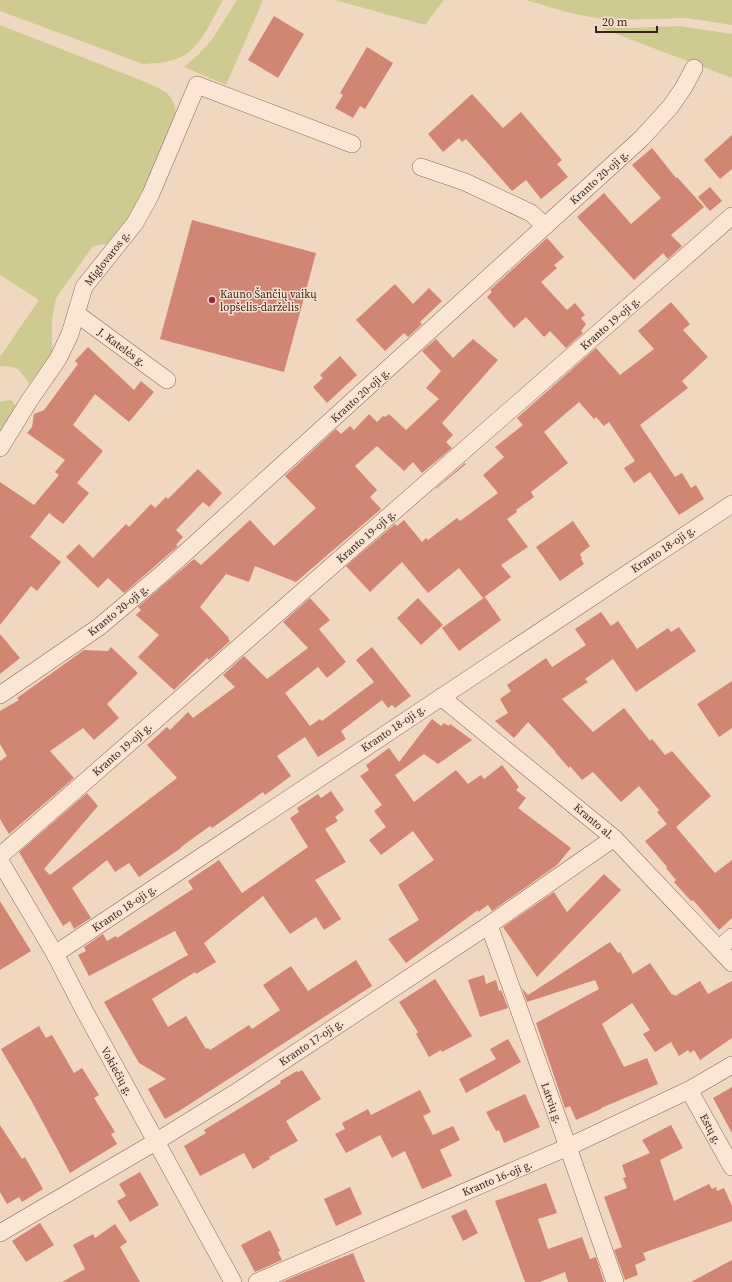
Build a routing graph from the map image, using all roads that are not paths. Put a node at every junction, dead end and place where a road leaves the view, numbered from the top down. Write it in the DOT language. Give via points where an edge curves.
graph roads {
  1 [pos="694,68"];
  2 [pos="352,144"];
  3 [pos="421,167"];
  4 [pos="732,216"];
  5 [pos="545,226"];
  6 [pos="77,314"];
  7 [pos="167,380"];
  8 [pos="0,448"];
  9 [pos="732,504"];
  10 [pos="0,695"];
  11 [pos="441,697"];
  12 [pos="614,838"];
  13 [pos="0,856"];
  14 [pos="0,861"];
  15 [pos="489,924"];
  16 [pos="732,938"];
  17 [pos="719,949"];
  18 [pos="55,954"];
  19 [pos="732,963"];
  20 [pos="732,1064"];
  21 [pos="689,1090"];
  22 [pos="157,1141"];
  23 [pos="568,1147"];
  24 [pos="732,1167"];
  25 [pos="0,1233"];
  26 [pos="233,1282"];
  27 [pos="257,1282"];
  28 [pos="615,1282"];
  1 -- 5 [label="street, Kranto 20-oji g." via="671,106 642,138"];
  2 -- 6 [label="street, Miglovaros g." via="197,85 150,196 135,223 84,287"];
  3 -- 5 [label="street" via="465,182 531,213"];
  4 -- 13 [label="street, Kranto 19-oji g."];
  5 -- 10 [label="street, Kranto 20-oji g." via="163,573 99,627"];
  6 -- 7 [label="street, J. Katelės g."];
  6 -- 8 [label="street, Miglovaros g." via="58,359"];
  9 -- 11 [label="street, Kranto 18-oji g."];
  11 -- 12 [label="street, Kranto al."];
  11 -- 18 [label="street, Kranto 18-oji g."];
  12 -- 15 [label="street, Kranto 17-oji g."];
  12 -- 17 [label="street, Kranto al."];
  14 -- 18 [label="street, Vokiečių g."];
  15 -- 22 [label="street, Kranto 17-oji g." via="235,1093"];
  15 -- 23 [label="street, Latvių g."];
  16 -- 17 [label="street"];
  17 -- 19 [label="street, Kranto al."];
  18 -- 22 [label="street, Vokiečių g."];
  20 -- 21 [label="street, Kranto 16-oji g."];
  21 -- 23 [label="street, Kranto 16-oji g."];
  21 -- 24 [label="street, Estų g."];
  22 -- 25 [label="street, Kranto 17-oji g."];
  22 -- 26 [label="street, Vokiečių g."];
  23 -- 27 [label="street, Kranto 16-oji g."];
  23 -- 28 [label="street, Latvių g."];
}
